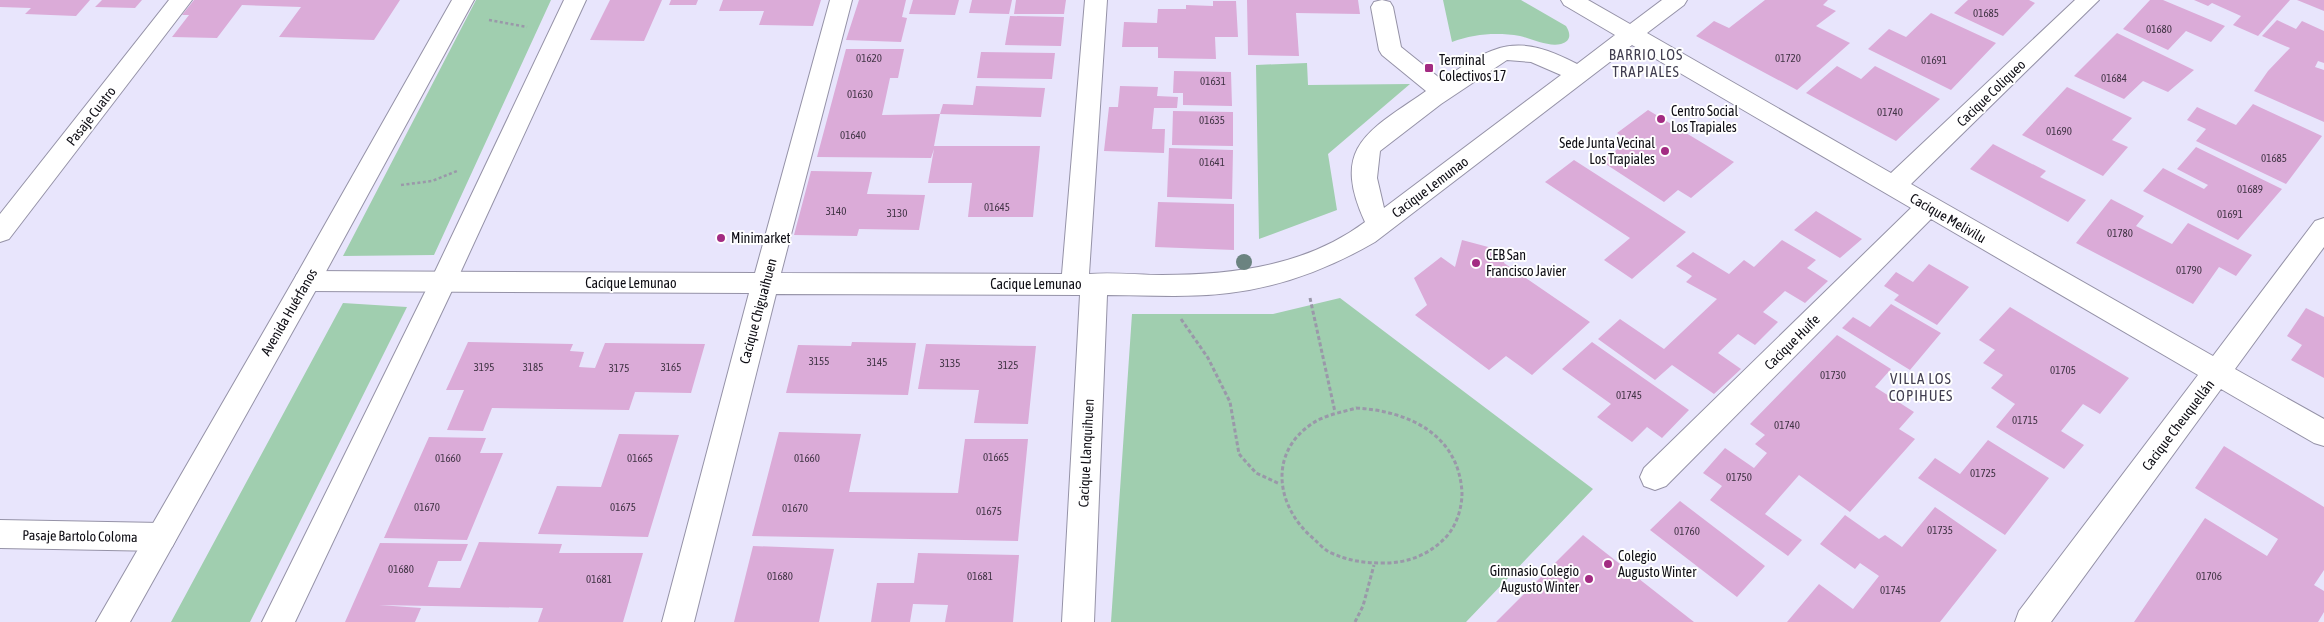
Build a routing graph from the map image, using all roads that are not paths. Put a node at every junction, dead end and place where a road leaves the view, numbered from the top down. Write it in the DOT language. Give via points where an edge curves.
graph roads {
  1 [pos="182,0"];
  2 [pos="463,0"];
  3 [pos="575,0"];
  4 [pos="842,0"];
  5 [pos="1096,0"];
  6 [pos="1572,0"];
  7 [pos="1676,0"];
  8 [pos="2088,0"];
  9 [pos="1382,7"];
  10 [pos="1632,36"];
  11 [pos="1579,75"];
  12 [pos="1441,92"];
  13 [pos="1893,186"];
  14 [pos="1928,206"];
  15 [pos="1379,225"];
  16 [pos="2324,228"];
  17 [pos="0,232"];
  18 [pos="307,281"];
  19 [pos="443,282"];
  20 [pos="765,284"];
  21 [pos="1084,284"];
  22 [pos="2217,372"];
  23 [pos="2324,434"];
  24 [pos="1655,477"];
  25 [pos="0,534"];
  26 [pos="161,537"];
  27 [pos="112,622"];
  28 [pos="278,622"];
  29 [pos="678,622"];
  30 [pos="1078,622"];
  31 [pos="2031,622"];
  1 -- 17 [label="street, Pasaje Cuatro"];
  2 -- 18 [label="street, Avenida Huérfanos"];
  3 -- 19 [label="street"];
  4 -- 20 [label="street, Cacique Chiguaihuen"];
  5 -- 21 [label="street, Cacique Llanquihuen"];
  6 -- 10 [label="street, Cacique Melivilu"];
  7 -- 10 [label="street, Cacique Lemunao"];
  8 -- 13 [label="street, Cacique Coliqueo"];
  9 -- 12 [label="street" via="1390,50"];
  10 -- 11 [label="street, Cacique Lemunao"];
  10 -- 13 [label="street, Cacique Melivilu"];
  11 -- 12 [label="street" via="1548,59 1502,53"];
  11 -- 15 [label="street, Cacique Lemunao"];
  12 -- 15 [label="street" via="1370,145 1364,167 1364,186"];
  13 -- 14 [label="street, Cacique Melivilu"];
  14 -- 22 [label="street, Cacique Melivilu"];
  14 -- 24 [label="street, Cacique Huife"];
  15 -- 21 [label="street, Cacique Lemunao" via="1339,251 1274,276 1235,283"];
  16 -- 22 [label="street, Cacique Cheuquellán"];
  18 -- 19 [label="street, Cacique Lemunao"];
  18 -- 26 [label="street, Avenida Huérfanos"];
  19 -- 20 [label="street, Cacique Lemunao"];
  19 -- 28 [label="street"];
  20 -- 21 [label="street, Cacique Lemunao"];
  20 -- 29 [label="street, Cacique Chiguaihuen"];
  21 -- 30 [label="street, Cacique Llanquihuen"];
  22 -- 23 [label="street, Cacique Melivilu"];
  22 -- 31 [label="street, Cacique Cheuquellán"];
  25 -- 26 [label="street, Pasaje Bartolo Coloma"];
  26 -- 27 [label="street, Avenida Huérfanos"];
}
